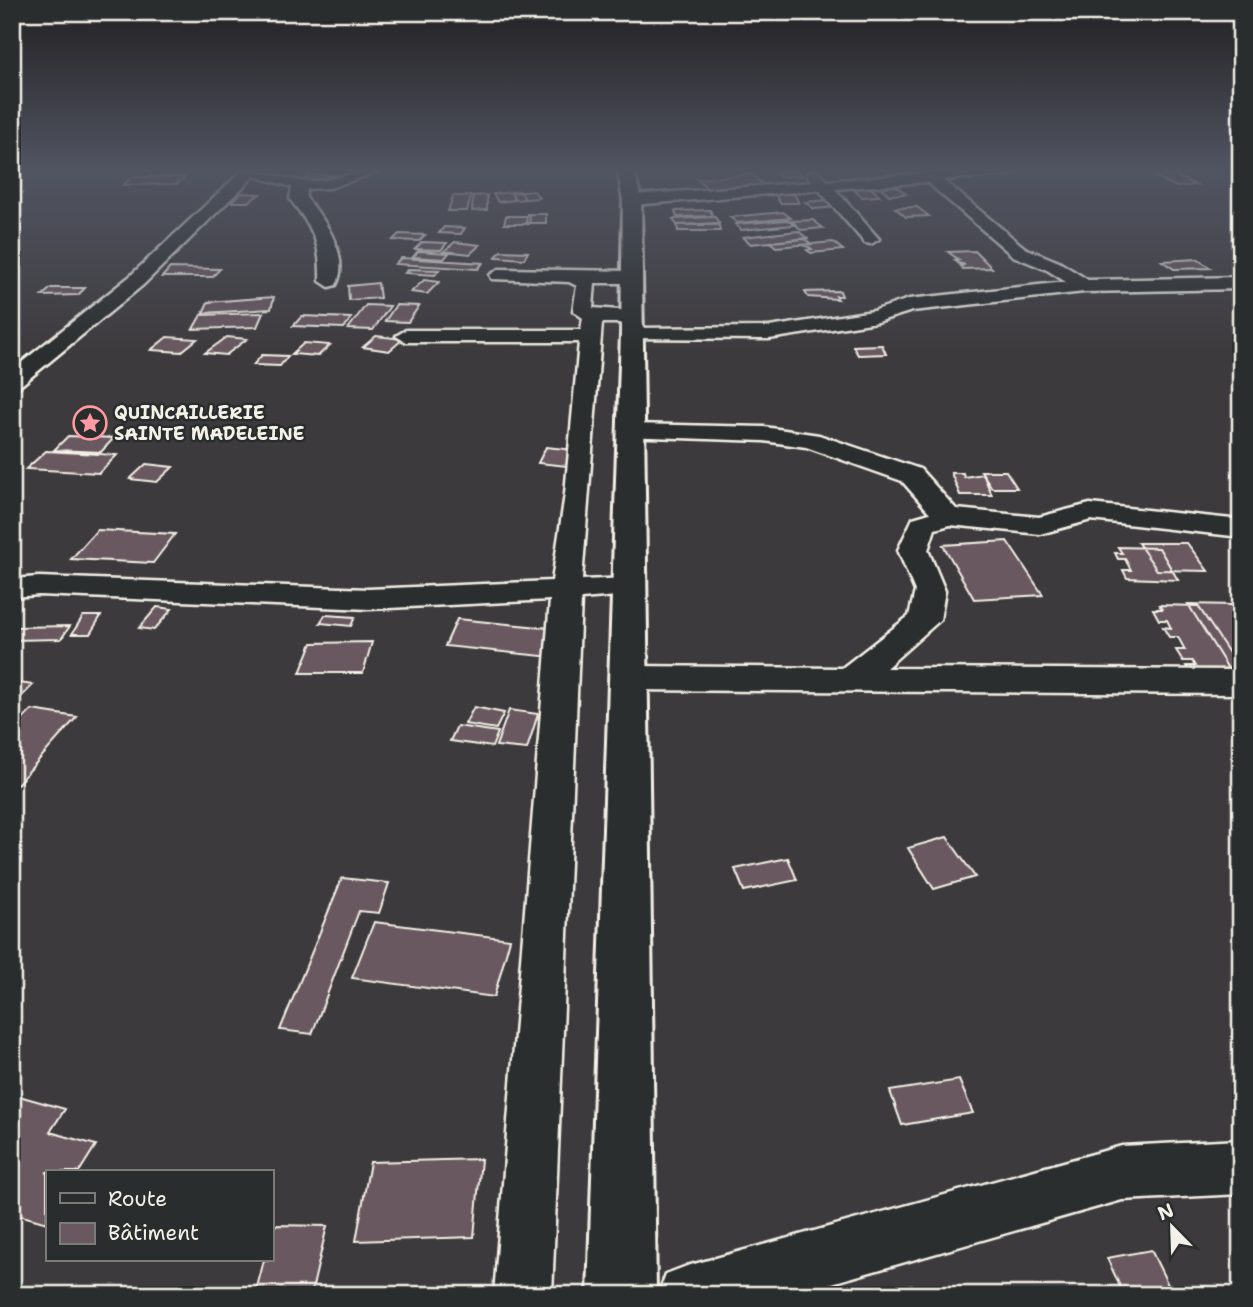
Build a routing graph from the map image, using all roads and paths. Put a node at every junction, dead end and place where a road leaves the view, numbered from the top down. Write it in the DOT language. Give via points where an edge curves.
graph roads {
  1 [pos="187,232"];
  2 [pos="323,232"];
  3 [pos="625,232"];
  4 [pos="865,232"];
  5 [pos="995,232"];
  6 [pos="871,239"];
  7 [pos="499,275"];
  8 [pos="572,277"];
  9 [pos="329,281"];
  10 [pos="1241,283"];
  11 [pos="1084,286"];
  12 [pos="617,316"];
  13 [pos="406,336"];
  14 [pos="12,381"];
  15 [pos="631,431"];
  16 [pos="948,516"];
  17 [pos="1241,529"];
  18 [pos="630,587"];
  19 [pos="12,588"];
  20 [pos="566,590"];
  21 [pos="627,678"];
  22 [pos="850,679"];
  23 [pos="1241,682"];
  24 [pos="1241,1167"];
  25 [pos="523,1295"];
  26 [pos="622,1295"];
  27 [pos="687,1295"];
  1 -- 14 [label="street" via="136,281"];
  2 -- 9 [label="street"];
  3 -- 12 [label="street"];
  4 -- 6 [label="street"];
  5 -- 11 [label="street" via="1019,252"];
  7 -- 8 [label="street"];
  8 -- 12 [label="street"];
  8 -- 12 [label="street" via="587,284 583,311"];
  10 -- 11 [label="street"];
  11 -- 12 [label="street" via="909,305 877,316 769,333"];
  12 -- 13 [label="street" via="503,338"];
  12 -- 15 [label="street"];
  12 -- 20 [label="street" via="578,494"];
  15 -- 16 [label="street" via="810,440 911,475"];
  15 -- 18 [label="street"];
  16 -- 17 [label="street" via="1040,526 1090,512"];
  16 -- 22 [label="street" via="923,524 913,550 930,591 924,620"];
  18 -- 20 [label="street"];
  18 -- 21 [label="street"];
  19 -- 20 [label="street" via="369,599"];
  20 -- 25 [label="street"];
  21 -- 22 [label="street"];
  21 -- 26 [label="street"];
  22 -- 23 [label="street"];
  24 -- 27 [label="street" via="1122,1173"];
}
